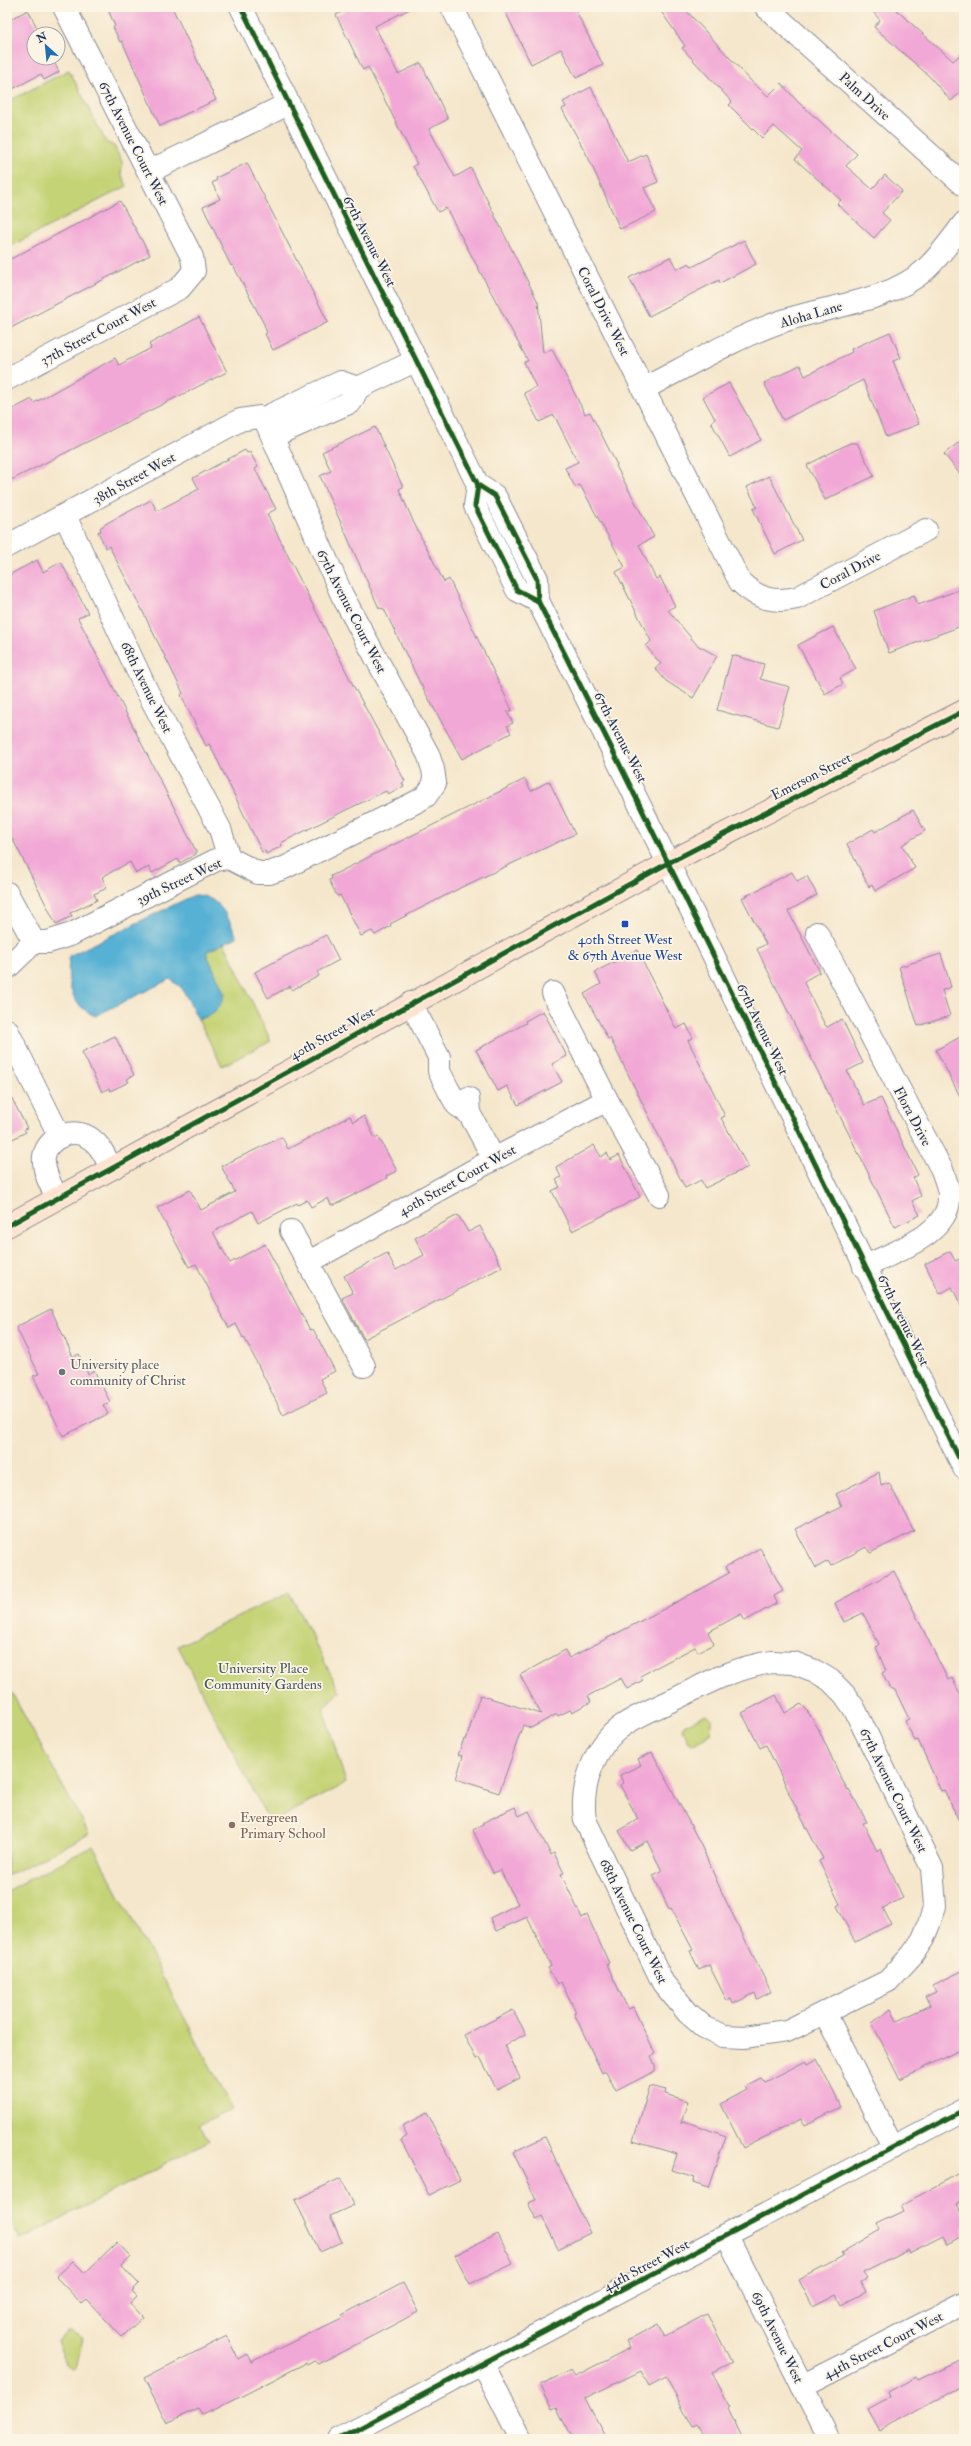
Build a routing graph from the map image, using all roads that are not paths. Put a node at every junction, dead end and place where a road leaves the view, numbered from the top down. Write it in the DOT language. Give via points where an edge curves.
graph roads {
  1 [pos="64,7"];
  2 [pos="241,7"];
  3 [pos="452,7"];
  4 [pos="766,7"];
  5 [pos="288,104"];
  6 [pos="150,171"];
  7 [pos="964,185"];
  8 [pos="964,223"];
  9 [pos="188,281"];
  10 [pos="417,360"];
  11 [pos="7,379"];
  12 [pos="643,389"];
  13 [pos="268,428"];
  14 [pos="65,516"];
  15 [pos="926,530"];
  16 [pos="7,546"];
  17 [pos="772,600"];
  18 [pos="964,711"];
  19 [pos="435,783"];
  20 [pos="229,858"];
  21 [pos="670,862"];
  22 [pos="7,893"];
  23 [pos="818,933"];
  24 [pos="41,942"];
  25 [pos="7,968"];
  26 [pos="553,993"];
  27 [pos="411,1003"];
  28 [pos="7,1030"];
  29 [pos="607,1100"];
  30 [pos="60,1137"];
  31 [pos="494,1159"];
  32 [pos="111,1168"];
  33 [pos="659,1195"];
  34 [pos="57,1198"];
  35 [pos="7,1226"];
  36 [pos="291,1231"];
  37 [pos="309,1262"];
  38 [pos="864,1267"];
  39 [pos="364,1366"];
  40 [pos="964,1468"];
  41 [pos="682,1695"];
  42 [pos="825,2013"];
  43 [pos="964,2110"];
  44 [pos="893,2148"];
  45 [pos="727,2236"];
  46 [pos="964,2303"];
  47 [pos="482,2364"];
  48 [pos="802,2386"];
  49 [pos="340,2439"];
  50 [pos="521,2439"];
  51 [pos="829,2439"];
  1 -- 6 [label="street, 67th Avenue Court West"];
  2 -- 5 [label="street, 67th Avenue West"];
  3 -- 12 [label="street, Coral Drive West"];
  4 -- 7 [label="street, Palm Drive"];
  5 -- 6 [label="street"];
  5 -- 10 [label="street, 67th Avenue West"];
  6 -- 9 [label="street, 67th Avenue Court West" via="192,257 194,271"];
  8 -- 12 [label="street, Aloha Lane" via="940,255 906,283 886,293 782,321"];
  9 -- 11 [label="street, 37th Street Court West" via="169,294"];
  10 -- 13 [label="street, 38th Street West" via="358,388 351,402"];
  10 -- 21 [label="street, 67th Avenue West" via="478,485 495,496 537,579 538,601"];
  12 -- 17 [label="street, Coral Drive West" via="740,582 752,593"];
  13 -- 14 [label="street, 38th Street West" via="259,417 240,420"];
  13 -- 19 [label="street, 67th Avenue Court West" via="342,595 428,754 434,769"];
  14 -- 16 [label="street, 38th Street West"];
  14 -- 20 [label="street, 68th Avenue West" via="147,691 220,829"];
  15 -- 17 [label="street, Coral Drive" via="797,598"];
  18 -- 21 [label="main road, Emerson Street"];
  19 -- 20 [label="street, 39th Street West" via="426,796 418,801 269,873 258,873"];
  20 -- 24 [label="street, 39th Street West" via="216,860 72,934"];
  21 -- 27 [label="main road, 40th Street West"];
  21 -- 38 [label="street, 67th Avenue West"];
  22 -- 24 [label="street"];
  23 -- 38 [label="street, Flora Drive" via="949,1188 948,1209 943,1220 932,1231"];
  24 -- 25 [label="street"];
  26 -- 29 [label="street"];
  27 -- 31 [label="street" via="440,1057 439,1072 448,1089 457,1104 469,1113"];
  27 -- 32 [label="main road, 40th Street West"];
  28 -- 30 [label="street"];
  29 -- 31 [label="street, 40th Street Court West"];
  29 -- 33 [label="street"];
  30 -- 32 [label="street" via="70,1133 85,1135 100,1146"];
  30 -- 34 [label="street" via="50,1143 44,1154 46,1175"];
  31 -- 37 [label="street, 40th Street Court West"];
  32 -- 34 [label="main road, 40th Street West"];
  34 -- 35 [label="main road, 40th Street West"];
  36 -- 37 [label="street"];
  37 -- 39 [label="street"];
  38 -- 40 [label="street, 67th Avenue West"];
  41 -- 42 [label="street, 68th Avenue Court West" via="622,1726 606,1744 585,1782 582,1804 585,1820 663,1983 688,2013 704,2027 723,2036 764,2036 787,2031"];
  41 -- 42 [label="street, 67th Avenue Court West" via="747,1666 772,1662 794,1663 830,1680 854,1708 932,1868 934,1906 923,1939 912,1955 888,1981"];
  42 -- 44 [label="street"];
  43 -- 44 [label="street, 44th Street West"];
  44 -- 45 [label="street, 44th Street West"];
  45 -- 47 [label="street, 44th Street West"];
  45 -- 48 [label="street, 69th Avenue West"];
  46 -- 48 [label="street, 44th Street Court West"];
  47 -- 49 [label="street, 44th Street West"];
  47 -- 50 [label="street"];
  48 -- 51 [label="street, 69th Avenue West"];
}
